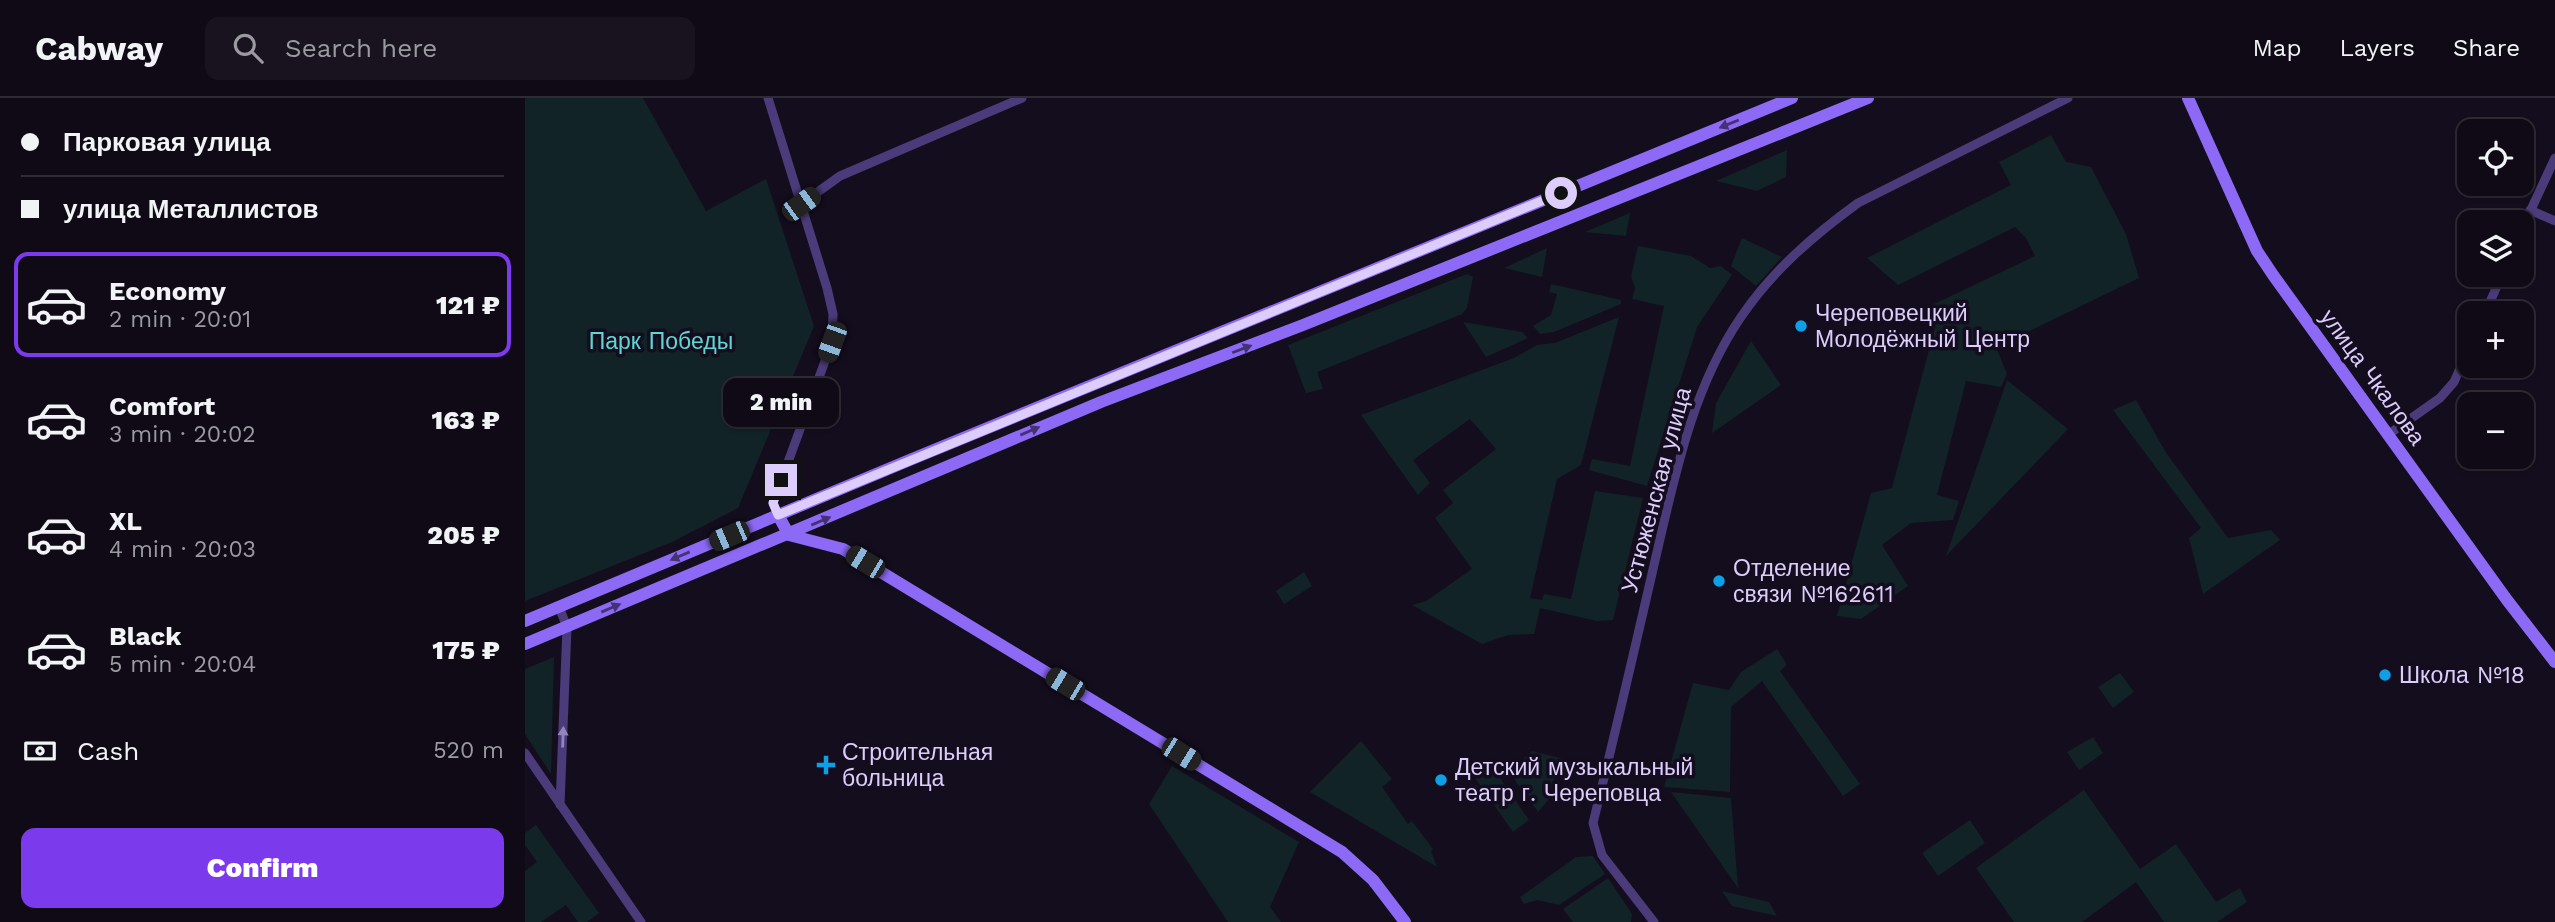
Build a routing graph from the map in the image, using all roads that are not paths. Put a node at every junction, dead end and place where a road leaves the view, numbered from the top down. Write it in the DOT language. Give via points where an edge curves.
graph roads {
  1 [pos="768,98"];
  2 [pos="1022,98"];
  3 [pos="1792,98"];
  4 [pos="1868,98"];
  5 [pos="2068,98"];
  6 [pos="2188,98"];
  7 [pos="2555,158"];
  8 [pos="801,204"];
  9 [pos="2530,210"];
  10 [pos="2534,212"];
  11 [pos="2555,221"];
  12 [pos="2457,375"];
  13 [pos="2389,434"];
  14 [pos="778,515"];
  15 [pos="789,535"];
  16 [pos="559,607"];
  17 [pos="525,621"];
  18 [pos="567,627"];
  19 [pos="525,644"];
  20 [pos="2555,662"];
  21 [pos="525,753"];
  22 [pos="560,805"];
  23 [pos="641,922"];
  24 [pos="1405,922"];
  25 [pos="1654,922"];
  1 -- 8 [label="street"];
  2 -- 8 [label="street" via="840,176"];
  3 -- 14 [label="main road, one-way"];
  15 -- 4 [label="main road, one-way" via="1101,402 1303,326"];
  5 -- 25 [label="street, Устюженская улица" via="1858,202 1792,257 1759,293 1702,388 1685,441 1593,823 1602,855"];
  6 -- 13 [label="main road, улица Чкалова" via="2257,251"];
  7 -- 9 [label="street"];
  8 -- 14 [label="street" via="833,314 832,342 773,503"];
  10 -- 11 [label="street"];
  12 -- 13 [label="street" via="2440,398"];
  13 -- 20 [label="main road, улица Чкалова"];
  14 -- 15 [label="main road"];
  14 -- 16 [label="main road, one-way"];
  18 -- 15 [label="main road, one-way"];
  15 -- 24 [label="main road" via="843,549 1342,852 1373,880"];
  16 -- 17 [label="main road"];
  16 -- 18 [label="street"];
  18 -- 19 [label="main road"];
  22 -- 18 [label="street, one-way"];
  21 -- 22 [label="street"];
  22 -- 23 [label="street"];
}
